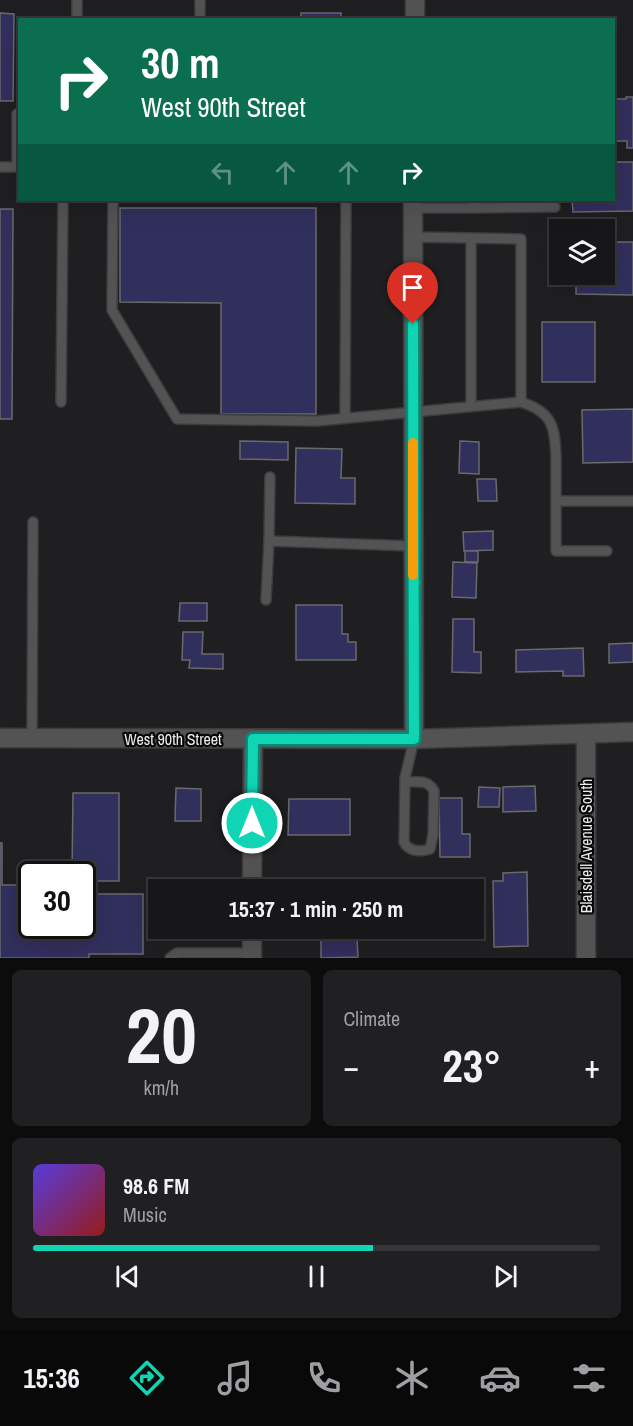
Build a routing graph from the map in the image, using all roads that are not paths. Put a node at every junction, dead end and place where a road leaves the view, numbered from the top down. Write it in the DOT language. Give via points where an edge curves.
graph roads {
  1 [pos="77,0"];
  2 [pos="200,0"];
  3 [pos="415,0"];
  4 [pos="77,18"];
  5 [pos="200,18"];
  6 [pos="415,18"];
  7 [pos="18,114"];
  8 [pos="0,167"];
  9 [pos="18,167"];
  10 [pos="63,201"];
  11 [pos="113,201"];
  12 [pos="346,201"];
  13 [pos="413,204"];
  14 [pos="474,204"];
  15 [pos="555,207"];
  16 [pos="413,237"];
  17 [pos="471,238"];
  18 [pos="61,402"];
  19 [pos="520,402"];
  20 [pos="471,406"];
  21 [pos="413,411"];
  22 [pos="345,417"];
  23 [pos="270,477"];
  24 [pos="556,501"];
  25 [pos="633,501"];
  26 [pos="33,522"];
  27 [pos="269,541"];
  28 [pos="413,546"];
  29 [pos="608,551"];
  30 [pos="266,600"];
  31 [pos="633,732"];
  32 [pos="586,735"];
  33 [pos="0,738"];
  34 [pos="32,738"];
  35 [pos="253,739"];
  36 [pos="414,739"];
  37 [pos="405,782"];
  38 [pos="252,879"];
  39 [pos="252,939"];
  40 [pos="252,956"];
  41 [pos="170,958"];
  42 [pos="586,958"];
  1 -- 4 [label="lane"];
  2 -- 5 [label="lane"];
  3 -- 6 [label="street"];
  7 -- 9 [label="lane"];
  8 -- 9 [label="lane"];
  10 -- 18 [label="lane"];
  11 -- 22 [label="lane" via="112,309 177,419 317,421"];
  12 -- 22 [label="lane"];
  13 -- 14 [label="lane"];
  13 -- 16 [label="street"];
  14 -- 15 [label="lane"];
  16 -- 17 [label="lane"];
  16 -- 21 [label="street"];
  17 -- 19 [label="lane" via="520,239"];
  17 -- 20 [label="lane"];
  19 -- 20 [label="lane"];
  19 -- 24 [label="lane" via="535,407 553,425"];
  20 -- 21 [label="lane"];
  21 -- 22 [label="lane"];
  21 -- 28 [label="street"];
  23 -- 27 [label="lane"];
  24 -- 25 [label="lane"];
  24 -- 29 [label="lane" via="556,551"];
  26 -- 34 [label="lane"];
  27 -- 28 [label="lane"];
  27 -- 30 [label="lane"];
  28 -- 36 [label="street"];
  31 -- 32 [label="street, West 90th Street"];
  32 -- 36 [label="street, West 90th Street"];
  32 -- 42 [label="street, Blaisdell Avenue South"];
  33 -- 34 [label="street, West 90th Street"];
  34 -- 35 [label="street, West 90th Street"];
  35 -- 36 [label="street, West 90th Street"];
  35 -- 38 [label="street"];
  36 -- 37 [label="lane"];
  37 -- 37 [label="lane" via="404,842 412,850 430,849 434,791 425,782"];
  39 -- 40 [label="street"];
  40 -- 41 [label="lane" via="177,953"];
}
